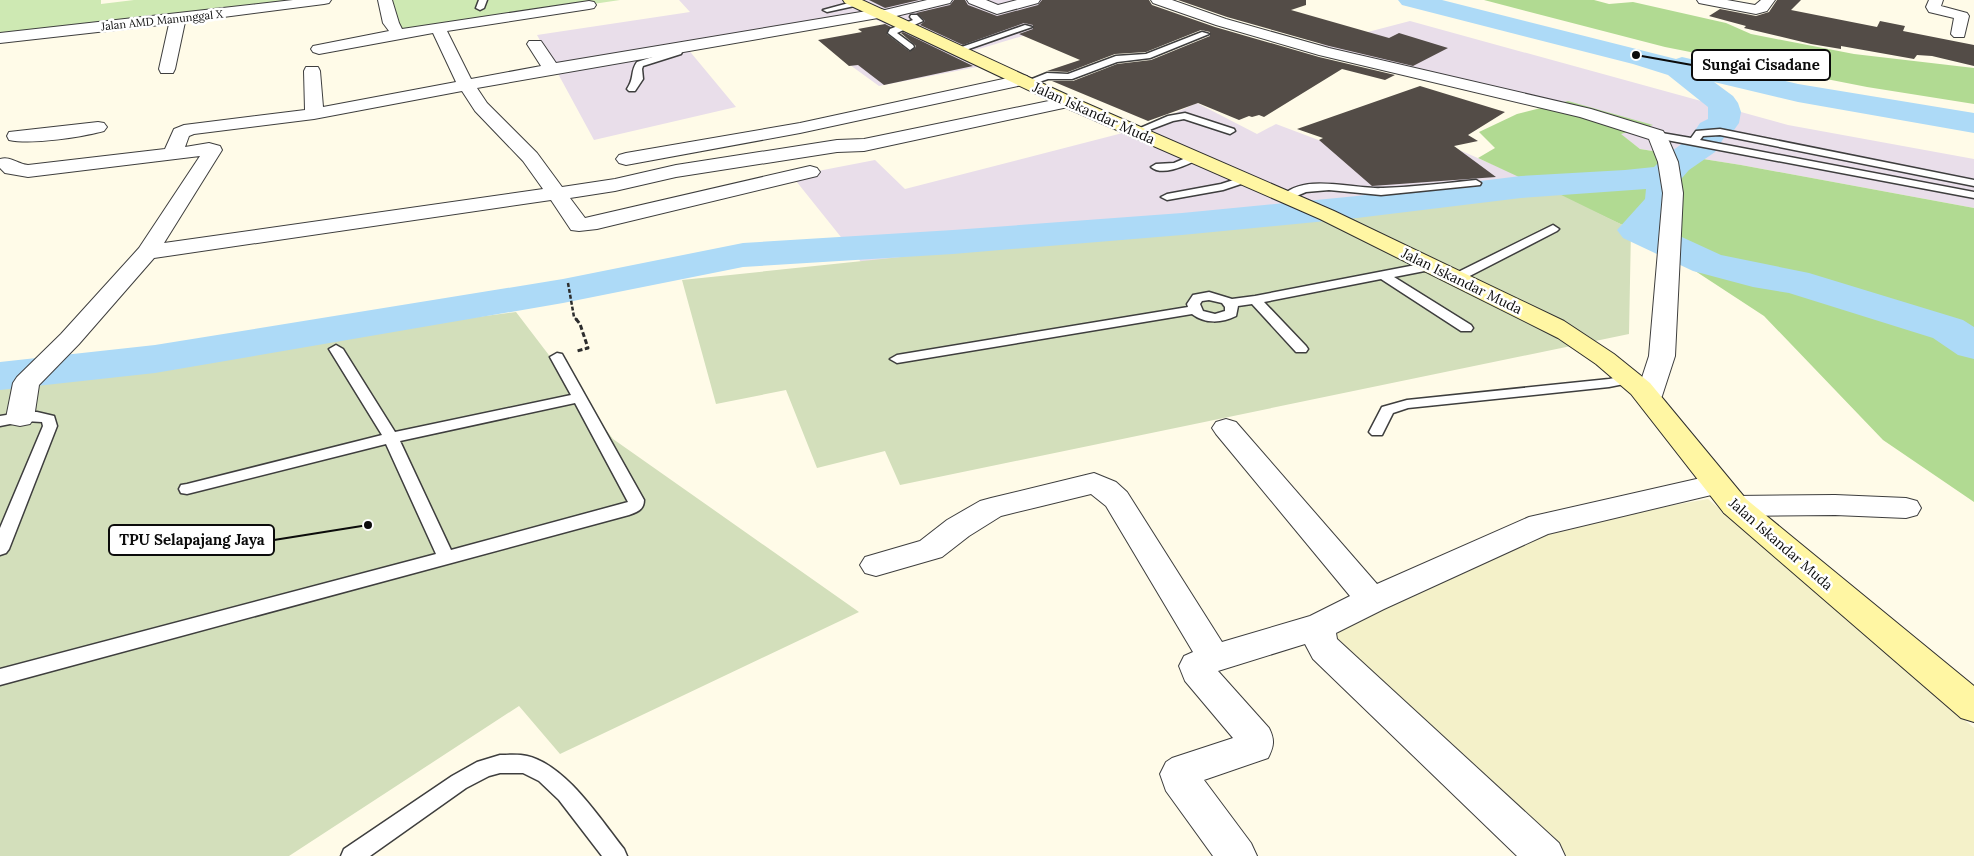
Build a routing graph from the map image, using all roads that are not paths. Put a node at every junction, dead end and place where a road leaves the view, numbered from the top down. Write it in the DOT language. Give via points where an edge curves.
graph roads {
  1 [pos="324,0"];
  2 [pos="384,0"];
  3 [pos="945,0"];
  4 [pos="974,0"];
  5 [pos="1033,0"];
  6 [pos="1158,0"];
  7 [pos="1704,0"];
  8 [pos="1768,0"];
  9 [pos="1936,0"];
  10 [pos="853,1"];
  11 [pos="589,6"];
  12 [pos="828,10"];
  13 [pos="881,14"];
  14 [pos="178,19"];
  15 [pos="910,21"];
  16 [pos="1028,27"];
  17 [pos="438,28"];
  18 [pos="395,29"];
  19 [pos="325,34"];
  20 [pos="1205,34"];
  21 [pos="1959,34"];
  22 [pos="0,38"];
  23 [pos="535,44"];
  24 [pos="910,47"];
  25 [pos="677,48"];
  26 [pos="319,50"];
  27 [pos="957,50"];
  28 [pos="168,69"];
  29 [pos="551,69"];
  30 [pos="312,70"];
  31 [pos="1024,82"];
  32 [pos="466,85"];
  33 [pos="632,90"];
  34 [pos="1068,102"];
  35 [pos="314,114"];
  36 [pos="98,127"];
  37 [pos="1230,131"];
  38 [pos="1136,132"];
  39 [pos="1656,135"];
  40 [pos="8,136"];
  41 [pos="1694,141"];
  42 [pos="662,152"];
  43 [pos="172,154"];
  44 [pos="1195,157"];
  45 [pos="626,159"];
  46 [pos="3,166"];
  47 [pos="1156,167"];
  48 [pos="676,171"];
  49 [pos="810,172"];
  50 [pos="1246,179"];
  51 [pos="1974,183"];
  52 [pos="1476,184"];
  53 [pos="557,193"];
  54 [pos="1974,195"];
  55 [pos="1167,197"];
  56 [pos="705,198"];
  57 [pos="1294,200"];
  58 [pos="1553,229"];
  59 [pos="147,252"];
  60 [pos="1431,266"];
  61 [pos="1383,275"];
  62 [pos="1456,278"];
  63 [pos="1255,300"];
  64 [pos="1230,303"];
  65 [pos="1195,310"];
  66 [pos="1466,328"];
  67 [pos="336,349"];
  68 [pos="1301,349"];
  69 [pos="557,356"];
  70 [pos="897,359"];
  71 [pos="1639,388"];
  72 [pos="580,398"];
  73 [pos="10,419"];
  74 [pos="1226,428"];
  75 [pos="1377,432"];
  76 [pos="391,438"];
  77 [pos="187,489"];
  78 [pos="1724,495"];
  79 [pos="1906,508"];
  80 [pos="3,532"];
  81 [pos="0,549"];
  82 [pos="446,558"];
  83 [pos="876,564"];
  84 [pos="1372,600"];
  85 [pos="1320,626"];
  86 [pos="1214,658"];
  87 [pos="0,677"];
  88 [pos="1974,708"];
  89 [pos="1540,854"];
  90 [pos="352,856"];
  91 [pos="616,856"];
  92 [pos="1237,856"];
  1 -- 14 [label="street, Jalan AMD Manunggal X"];
  2 -- 18 [label="street"];
  3 -- 13 [label="street"];
  4 -- 5 [label="street" via="997,10"];
  6 -- 39 [label="street" via="1325,52 1586,113"];
  7 -- 8 [label="street" via="1756,10"];
  9 -- 21 [label="street" via="1934,9 1962,16"];
  10 -- 12 [label="lane"];
  10 -- 13 [label="street, Jalan Iskandar Muda"];
  11 -- 17 [label="street"];
  13 -- 15 [label="street, Jalan Iskandar Muda"];
  13 -- 25 [label="street"];
  14 -- 22 [label="street, Jalan AMD Manunggal X"];
  14 -- 28 [label="street"];
  15 -- 24 [label="lane" via="892,33"];
  15 -- 27 [label="street, Jalan Iskandar Muda"];
  16 -- 27 [label="lane"];
  17 -- 18 [label="street"];
  17 -- 32 [label="street"];
  18 -- 19 [label="street"];
  18 -- 26 [label="street"];
  20 -- 31 [label="lane" via="1147,56 1116,59 1069,77 1047,76"];
  23 -- 29 [label="street"];
  25 -- 29 [label="street"];
  25 -- 33 [label="lane" via="678,52 640,64"];
  27 -- 31 [label="street, Jalan Iskandar Muda"];
  29 -- 32 [label="street"];
  30 -- 35 [label="street"];
  31 -- 34 [label="street, Jalan Iskandar Muda"];
  31 -- 42 [label="street" via="800,128"];
  32 -- 35 [label="street"];
  32 -- 53 [label="street" via="481,107 530,157"];
  34 -- 38 [label="street, Jalan Iskandar Muda"];
  34 -- 48 [label="street" via="864,144"];
  35 -- 43 [label="street" via="185,131"];
  36 -- 40 [label="street"];
  37 -- 38 [label="lane" via="1185,116"];
  38 -- 44 [label="street, Jalan Iskandar Muda"];
  39 -- 41 [label="lane"];
  39 -- 71 [label="street" via="1668,162 1673,194 1662,356"];
  40 -- 46 [label="street"];
  41 -- 51 [label="lane" via="1700,133 1720,132"];
  41 -- 54 [label="lane"];
  42 -- 45 [label="street"];
  42 -- 48 [label="street"];
  43 -- 46 [label="street" via="28,170"];
  43 -- 59 [label="street" via="213,150"];
  44 -- 47 [label="lane" via="1176,166"];
  44 -- 50 [label="street, Jalan Iskandar Muda"];
  48 -- 53 [label="street" via="615,185"];
  48 -- 56 [label="street"];
  49 -- 56 [label="street"];
  50 -- 55 [label="lane" via="1223,187"];
  50 -- 57 [label="street, Jalan Iskandar Muda"];
  52 -- 57 [label="lane" via="1381,192 1330,187 1304,189"];
  53 -- 56 [label="street" via="579,224"];
  53 -- 59 [label="street"];
  57 -- 60 [label="street, Jalan Iskandar Muda"];
  58 -- 62 [label="lane"];
  59 -- 73 [label="street" via="26,383"];
  60 -- 61 [label="lane"];
  60 -- 62 [label="street, Jalan Iskandar Muda"];
  61 -- 63 [label="lane"];
  61 -- 66 [label="lane"];
  62 -- 71 [label="street, Jalan Iskandar Muda" via="1555,326 1591,348"];
  63 -- 64 [label="lane"];
  63 -- 68 [label="lane"];
  64 -- 65 [label="lane" via="1215,297 1203,297 1193,304"];
  64 -- 65 [label="lane" via="1233,310 1222,317 1210,317"];
  65 -- 70 [label="lane"];
  67 -- 76 [label="lane"];
  69 -- 72 [label="lane"];
  71 -- 75 [label="lane" via="1609,383 1407,404 1387,410"];
  71 -- 78 [label="street, Jalan Iskandar Muda"];
  72 -- 76 [label="lane"];
  72 -- 82 [label="lane" via="636,505"];
  73 -- 80 [label="lane" via="40,416 49,419 50,426"];
  74 -- 84 [label="street"];
  76 -- 77 [label="lane"];
  76 -- 82 [label="lane"];
  78 -- 79 [label="street"];
  78 -- 84 [label="street" via="1540,525"];
  78 -- 88 [label="street, Jalan Iskandar Muda"];
  80 -- 81 [label="lane"];
  82 -- 87 [label="lane"];
  83 -- 86 [label="street" via="932,549 991,508 1094,483 1117,499"];
  84 -- 85 [label="street"];
  85 -- 86 [label="street"];
  85 -- 89 [label="street" via="1318,637 1325,649"];
  86 -- 92 [label="street" via="1196,666 1197,671 1253,734 1255,747 1179,774"];
  90 -- 91 [label="lane" via="459,782 484,768 500,764 526,764 546,775 566,793"];
}
